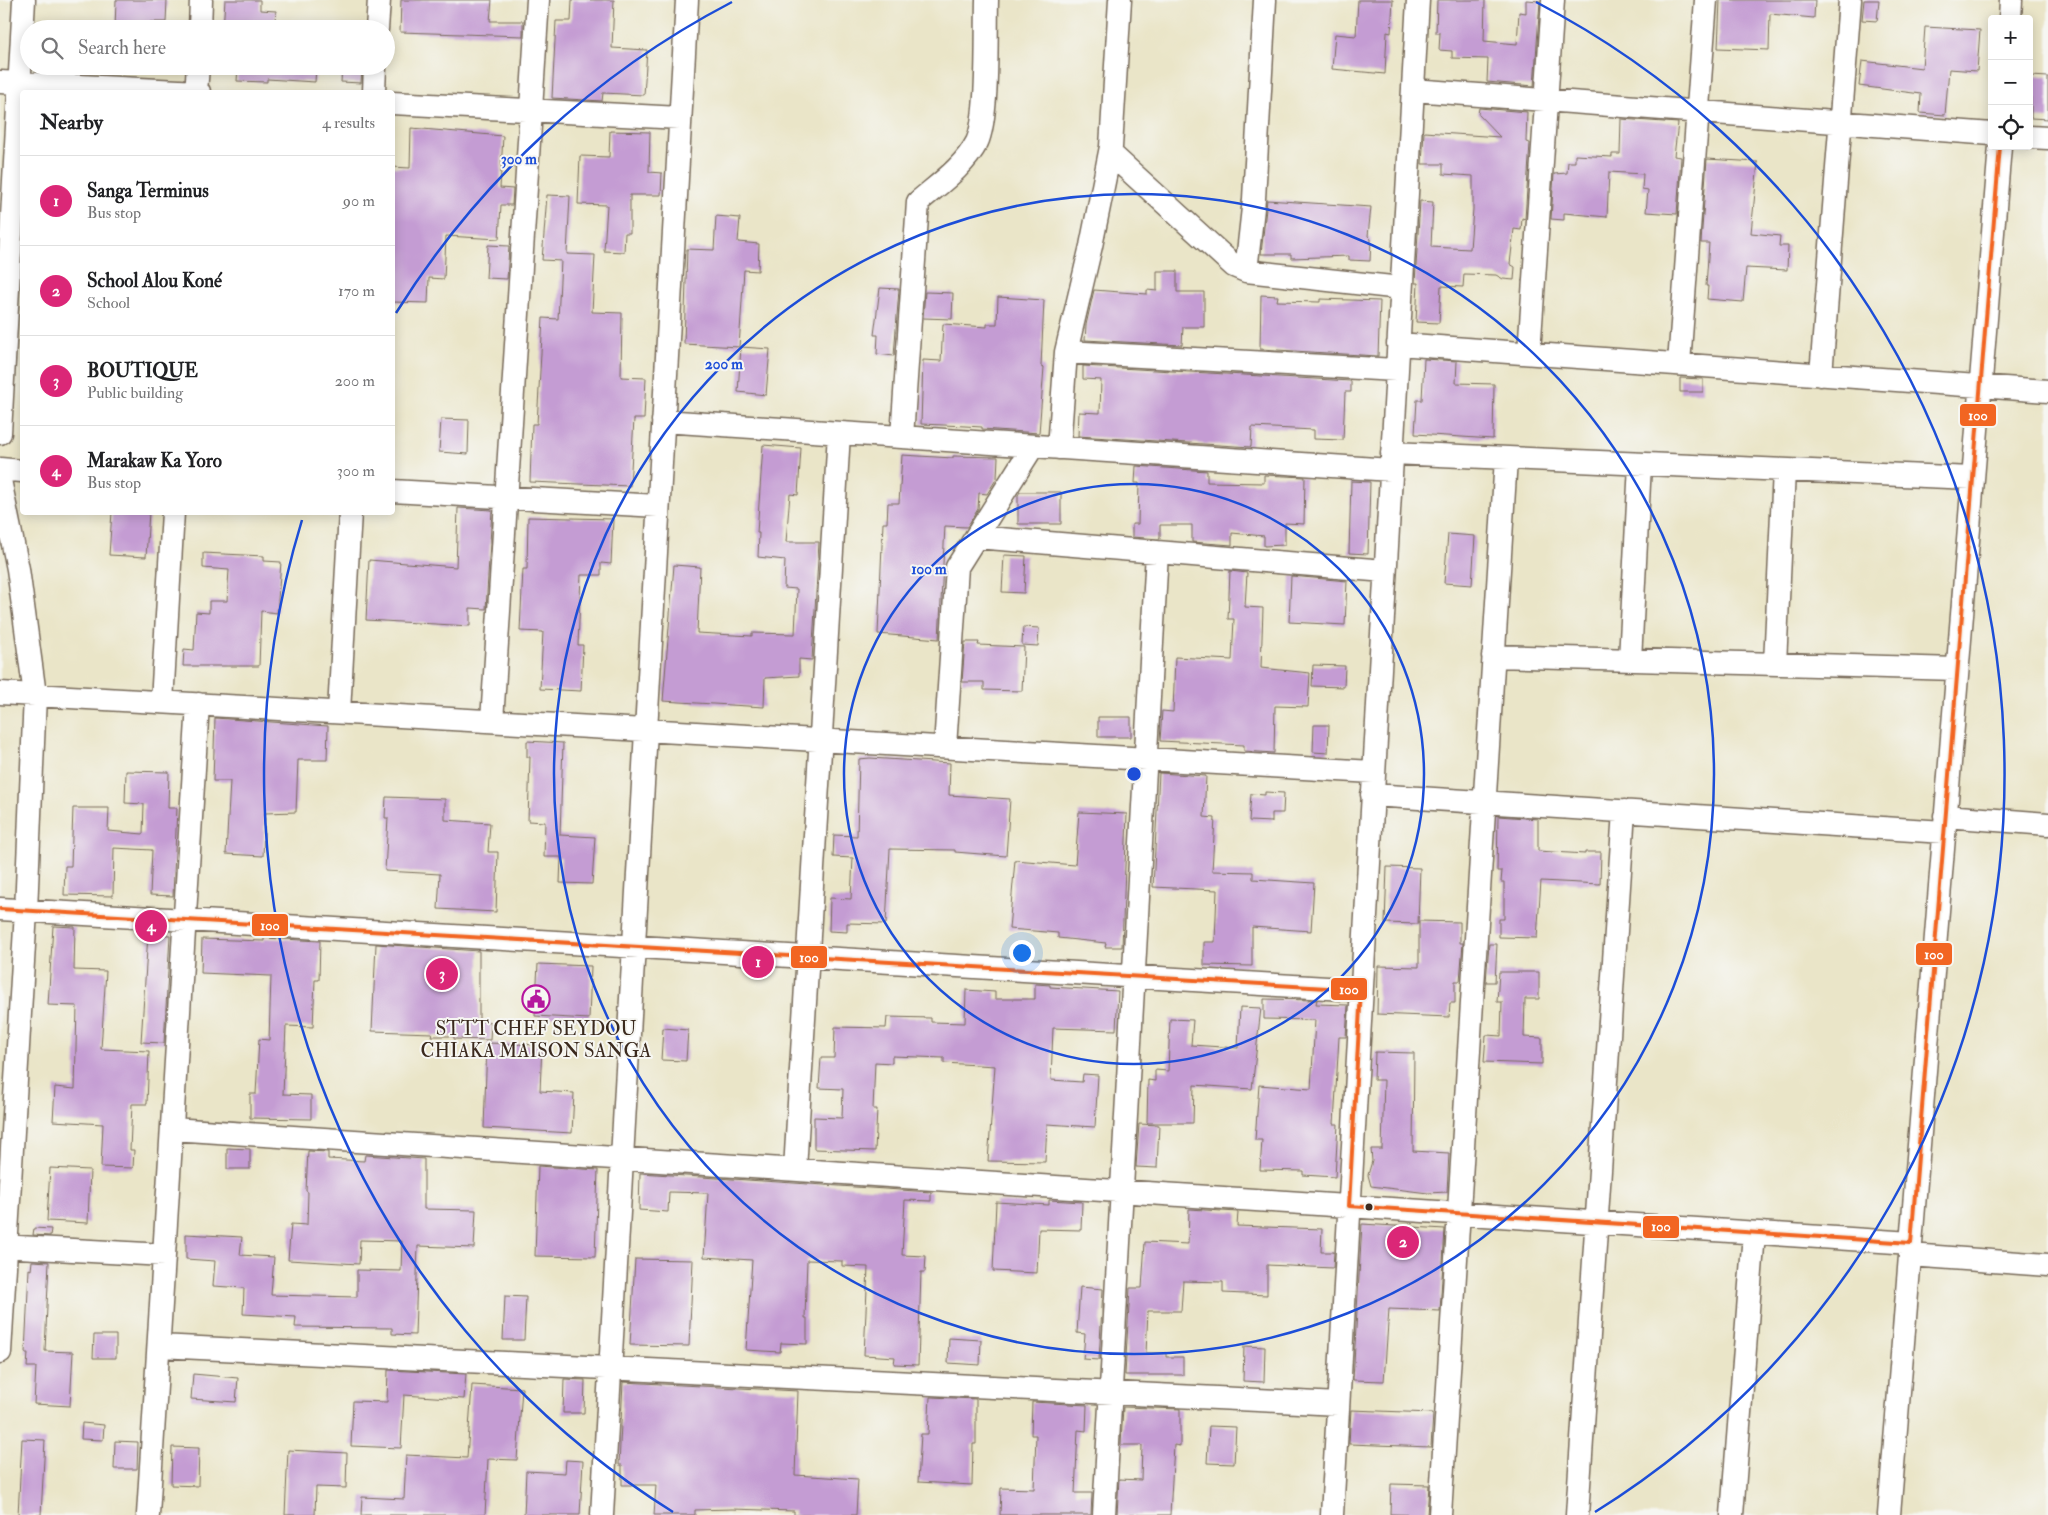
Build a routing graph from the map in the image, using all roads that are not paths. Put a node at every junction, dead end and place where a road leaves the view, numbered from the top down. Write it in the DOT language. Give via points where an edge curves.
graph roads {
  1 [pos="24,0"];
  2 [pos="201,0"];
  3 [pos="379,0"];
  4 [pos="538,0"];
  5 [pos="687,0"];
  6 [pos="987,0"];
  7 [pos="1120,0"];
  8 [pos="1265,0"];
  9 [pos="1418,0"];
  10 [pos="1553,0"];
  11 [pos="1706,0"];
  12 [pos="1850,0"];
  13 [pos="2011,0"];
  14 [pos="2010,15"];
  15 [pos="21,20"];
  16 [pos="200,20"];
  17 [pos="378,20"];
  18 [pos="20,23"];
  19 [pos="198,75"];
  20 [pos="375,75"];
  21 [pos="10,82"];
  22 [pos="160,90"];
  23 [pos="197,90"];
  24 [pos="374,90"];
  25 [pos="1413,90"];
  26 [pos="1547,100"];
  27 [pos="395,103"];
  28 [pos="531,110"];
  29 [pos="1698,112"];
  30 [pos="680,118"];
  31 [pos="1841,123"];
  32 [pos="1988,134"];
  33 [pos="2033,137"];
  34 [pos="2048,138"];
  35 [pos="2000,150"];
  36 [pos="1110,153"];
  37 [pos="1246,271"];
  38 [pos="1401,288"];
  39 [pos="1398,344"];
  40 [pos="1066,352"];
  41 [pos="1529,353"];
  42 [pos="1679,364"];
  43 [pos="1396,370"];
  44 [pos="1821,375"];
  45 [pos="1979,386"];
  46 [pos="2048,391"];
  47 [pos="663,421"];
  48 [pos="0,432"];
  49 [pos="838,433"];
  50 [pos="902,437"];
  51 [pos="1033,446"];
  52 [pos="1059,448"];
  53 [pos="1506,458"];
  54 [pos="1391,462"];
  55 [pos="1640,464"];
  56 [pos="0,469"];
  57 [pos="1784,470"];
  58 [pos="20,471"];
  59 [pos="1972,478"];
  60 [pos="0,480"];
  61 [pos="395,491"];
  62 [pos="507,498"];
  63 [pos="658,506"];
  64 [pos="173,515"];
  65 [pos="350,515"];
  66 [pos="976,537"];
  67 [pos="1157,552"];
  68 [pos="1385,571"];
  69 [pos="1493,656"];
  70 [pos="1630,660"];
  71 [pos="1776,664"];
  72 [pos="1957,669"];
  73 [pos="0,693"];
  74 [pos="35,695"];
  75 [pos="162,702"];
  76 [pos="198,704"];
  77 [pos="339,712"];
  78 [pos="492,721"];
  79 [pos="646,730"];
  80 [pos="820,740"];
  81 [pos="945,747"];
  82 [pos="1146,759"];
  83 [pos="1374,772"];
  84 [pos="1372,795"];
  85 [pos="1484,802"];
  86 [pos="1624,811"];
  87 [pos="1944,824"];
  88 [pos="2048,824"];
  89 [pos="0,910"];
  90 [pos="26,911"];
  91 [pos="184,920"];
  92 [pos="634,947"];
  93 [pos="808,958"];
  94 [pos="1134,977"];
  95 [pos="1361,990"];
  96 [pos="172,1130"];
  97 [pos="622,1159"];
  98 [pos="795,1170"];
  99 [pos="1122,1192"];
  100 [pos="1349,1206"];
  101 [pos="1459,1213"];
  102 [pos="1597,1222"];
  103 [pos="1754,1233"];
  104 [pos="3,1246"];
  105 [pos="1910,1249"];
  106 [pos="164,1255"];
  107 [pos="2048,1264"];
  108 [pos="159,1346"];
  109 [pos="0,1352"];
  110 [pos="610,1368"];
  111 [pos="1111,1393"];
  112 [pos="1338,1404"];
  113 [pos="148,1515"];
  114 [pos="602,1515"];
  115 [pos="1104,1515"];
  116 [pos="1332,1515"];
  117 [pos="1440,1515"];
  118 [pos="1577,1515"];
  119 [pos="1732,1515"];
  120 [pos="1889,1515"];
  1 -- 15 [label="street"];
  2 -- 16 [label="street"];
  3 -- 17 [label="street"];
  4 -- 28 [label="street"];
  5 -- 30 [label="street"];
  6 -- 50 [label="street" via="984,107 977,141 961,165 918,202"];
  7 -- 36 [label="street"];
  8 -- 37 [label="street" via="1254,199"];
  9 -- 25 [label="street"];
  10 -- 26 [label="street"];
  11 -- 29 [label="street"];
  12 -- 31 [label="street"];
  13 -- 14 [label="street"];
  18 -- 21 [label="street"];
  19 -- 23 [label="street"];
  20 -- 24 [label="street"];
  21 -- 22 [label="street"];
  21 -- 48 [label="street"];
  25 -- 26 [label="street"];
  25 -- 38 [label="street"];
  26 -- 29 [label="street"];
  26 -- 41 [label="street"];
  27 -- 28 [label="street"];
  28 -- 30 [label="street"];
  28 -- 62 [label="street"];
  29 -- 31 [label="street"];
  29 -- 42 [label="street"];
  30 -- 47 [label="street"];
  31 -- 32 [label="street"];
  31 -- 44 [label="street"];
  33 -- 34 [label="street"];
  35 -- 45 [label="street"];
  36 -- 37 [label="street" via="1234,266"];
  36 -- 40 [label="street"];
  37 -- 38 [label="street"];
  38 -- 39 [label="street"];
  39 -- 41 [label="street"];
  39 -- 43 [label="street"];
  40 -- 43 [label="street"];
  40 -- 52 [label="street"];
  41 -- 42 [label="street"];
  42 -- 44 [label="street"];
  43 -- 54 [label="street"];
  44 -- 45 [label="street"];
  45 -- 46 [label="street"];
  45 -- 59 [label="street"];
  47 -- 49 [label="street"];
  47 -- 63 [label="street"];
  49 -- 50 [label="street"];
  49 -- 80 [label="street"];
  50 -- 51 [label="street"];
  51 -- 52 [label="street"];
  51 -- 66 [label="street"];
  52 -- 54 [label="street"];
  53 -- 54 [label="street"];
  53 -- 55 [label="street"];
  53 -- 69 [label="street"];
  54 -- 68 [label="street"];
  55 -- 57 [label="street"];
  55 -- 70 [label="street"];
  56 -- 58 [label="street"];
  57 -- 59 [label="street"];
  57 -- 71 [label="street"];
  59 -- 72 [label="street"];
  60 -- 74 [label="street" via="18,569"];
  61 -- 62 [label="street"];
  62 -- 63 [label="street"];
  62 -- 78 [label="street"];
  63 -- 79 [label="street"];
  64 -- 75 [label="street"];
  65 -- 77 [label="street"];
  66 -- 67 [label="street"];
  66 -- 81 [label="street" via="957,567"];
  67 -- 68 [label="street"];
  67 -- 82 [label="street"];
  68 -- 83 [label="street"];
  69 -- 70 [label="street"];
  69 -- 85 [label="street"];
  70 -- 71 [label="street"];
  71 -- 72 [label="street"];
  72 -- 87 [label="street"];
  73 -- 74 [label="street"];
  74 -- 75 [label="street"];
  74 -- 90 [label="street"];
  75 -- 76 [label="street"];
  76 -- 77 [label="street"];
  76 -- 91 [label="street"];
  77 -- 78 [label="street"];
  78 -- 79 [label="street"];
  79 -- 80 [label="street"];
  79 -- 92 [label="street"];
  80 -- 81 [label="street"];
  80 -- 93 [label="street"];
  81 -- 82 [label="street"];
  82 -- 83 [label="street"];
  82 -- 94 [label="street"];
  83 -- 84 [label="street"];
  84 -- 85 [label="street"];
  84 -- 95 [label="street"];
  85 -- 86 [label="street"];
  85 -- 101 [label="street"];
  86 -- 87 [label="street"];
  86 -- 102 [label="street"];
  87 -- 88 [label="street"];
  87 -- 105 [label="street"];
  89 -- 90 [label="street"];
  90 -- 91 [label="street"];
  90 -- 104 [label="street"];
  91 -- 92 [label="street"];
  91 -- 96 [label="street"];
  92 -- 93 [label="street"];
  92 -- 97 [label="street"];
  93 -- 94 [label="street"];
  93 -- 98 [label="street"];
  94 -- 95 [label="street"];
  94 -- 99 [label="street"];
  95 -- 100 [label="street"];
  96 -- 97 [label="street"];
  96 -- 106 [label="street"];
  97 -- 98 [label="street"];
  97 -- 110 [label="street"];
  98 -- 99 [label="street"];
  99 -- 100 [label="street"];
  99 -- 111 [label="street"];
  100 -- 101 [label="street"];
  100 -- 112 [label="street"];
  101 -- 102 [label="street"];
  101 -- 117 [label="street"];
  102 -- 103 [label="street"];
  102 -- 118 [label="street"];
  103 -- 105 [label="street"];
  103 -- 119 [label="street"];
  104 -- 106 [label="street"];
  104 -- 109 [label="street"];
  105 -- 107 [label="street"];
  105 -- 120 [label="street"];
  106 -- 108 [label="street"];
  108 -- 110 [label="street"];
  108 -- 113 [label="street"];
  110 -- 111 [label="street"];
  110 -- 114 [label="street"];
  111 -- 112 [label="street"];
  111 -- 115 [label="street"];
  112 -- 116 [label="street"];
}
